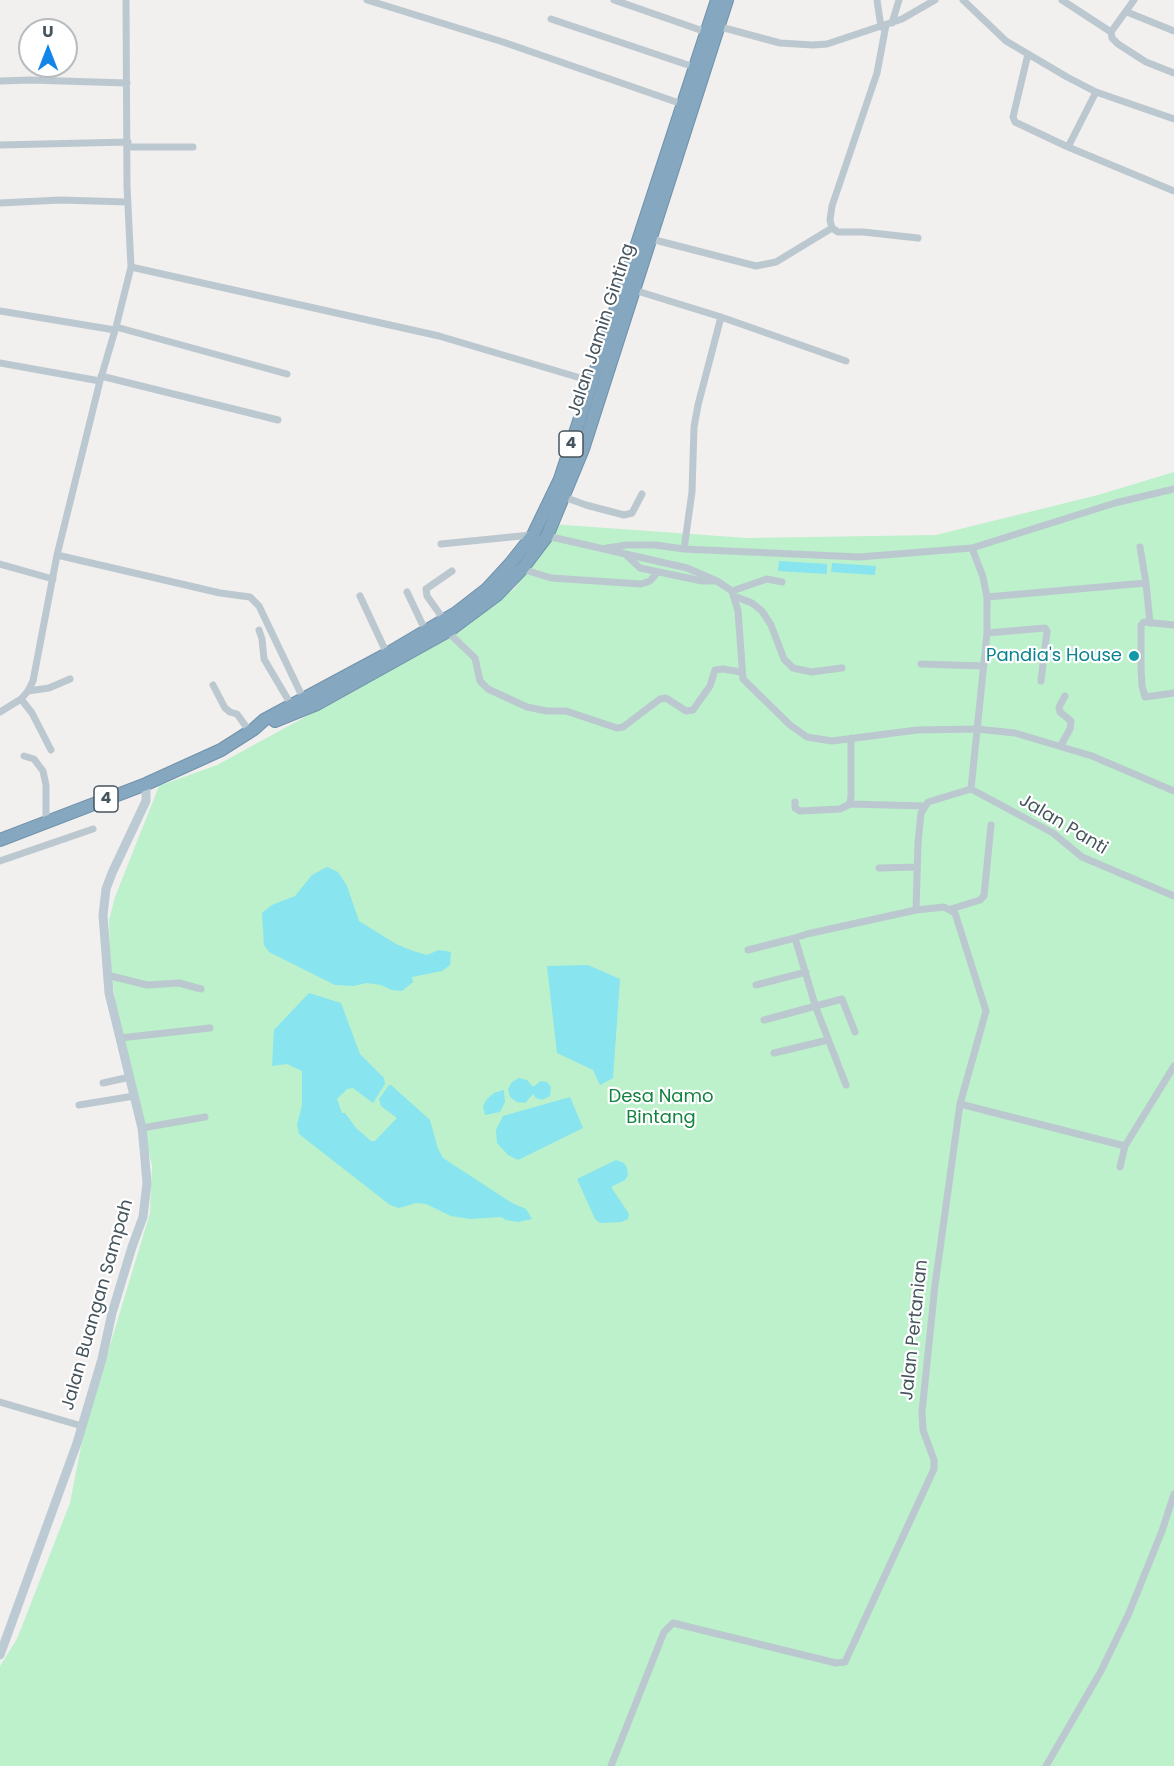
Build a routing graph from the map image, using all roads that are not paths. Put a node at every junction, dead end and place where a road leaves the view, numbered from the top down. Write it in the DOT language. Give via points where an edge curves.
graph roads {
  1 [pos="126,0"];
  2 [pos="368,0"];
  3 [pos="614,0"];
  4 [pos="717,0"];
  5 [pos="728,0"];
  6 [pos="877,0"];
  7 [pos="899,0"];
  8 [pos="935,0"];
  9 [pos="963,0"];
  10 [pos="1062,0"];
  11 [pos="1134,0"];
  12 [pos="1127,12"];
  13 [pos="551,19"];
  14 [pos="886,25"];
  15 [pos="713,30"];
  16 [pos="1174,31"];
  17 [pos="1111,32"];
  18 [pos="1028,54"];
  19 [pos="694,67"];
  20 [pos="1174,73"];
  21 [pos="0,81"];
  22 [pos="127,83"];
  23 [pos="1096,92"];
  24 [pos="682,104"];
  25 [pos="1174,119"];
  26 [pos="127,144"];
  27 [pos="0,145"];
  28 [pos="193,147"];
  29 [pos="1068,147"];
  30 [pos="1174,191"];
  31 [pos="128,202"];
  32 [pos="0,203"];
  33 [pos="832,228"];
  34 [pos="918,238"];
  35 [pos="651,239"];
  36 [pos="131,267"];
  37 [pos="634,290"];
  38 [pos="0,311"];
  39 [pos="721,317"];
  40 [pos="116,328"];
  41 [pos="846,361"];
  42 [pos="0,363"];
  43 [pos="287,374"];
  44 [pos="100,378"];
  45 [pos="591,380"];
  46 [pos="604,386"];
  47 [pos="279,420"];
  48 [pos="1174,489"];
  49 [pos="642,494"];
  50 [pos="564,497"];
  51 [pos="533,535"];
  52 [pos="547,536"];
  53 [pos="441,544"];
  54 [pos="1140,547"];
  55 [pos="972,548"];
  56 [pos="604,549"];
  57 [pos="684,549"];
  58 [pos="625,554"];
  59 [pos="57,555"];
  60 [pos="0,564"];
  61 [pos="522,569"];
  62 [pos="452,571"];
  63 [pos="658,572"];
  64 [pos="53,579"];
  65 [pos="717,581"];
  66 [pos="782,582"];
  67 [pos="1146,583"];
  68 [pos="407,592"];
  69 [pos="733,594"];
  70 [pos="360,596"];
  71 [pos="987,597"];
  72 [pos="1150,623"];
  73 [pos="447,625"];
  74 [pos="1174,625"];
  75 [pos="259,630"];
  76 [pos="426,632"];
  77 [pos="987,633"];
  78 [pos="387,654"];
  79 [pos="921,663"];
  80 [pos="983,666"];
  81 [pos="842,668"];
  82 [pos="741,672"];
  83 [pos="70,679"];
  84 [pos="1041,681"];
  85 [pos="213,685"];
  86 [pos="28,691"];
  87 [pos="1174,693"];
  88 [pos="1065,696"];
  89 [pos="303,698"];
  90 [pos="21,699"];
  91 [pos="293,709"];
  92 [pos="0,712"];
  93 [pos="977,729"];
  94 [pos="252,730"];
  95 [pos="852,738"];
  96 [pos="1061,745"];
  97 [pos="51,750"];
  98 [pos="24,756"];
  99 [pos="146,784"];
  100 [pos="972,789"];
  101 [pos="1174,791"];
  102 [pos="795,802"];
  103 [pos="850,804"];
  104 [pos="924,806"];
  105 [pos="46,822"];
  106 [pos="991,825"];
  107 [pos="93,829"];
  108 [pos="0,840"];
  109 [pos="0,861"];
  110 [pos="917,867"];
  111 [pos="879,868"];
  112 [pos="1174,896"];
  113 [pos="951,909"];
  114 [pos="915,910"];
  115 [pos="795,938"];
  116 [pos="748,950"];
  117 [pos="806,972"];
  118 [pos="107,975"];
  119 [pos="756,985"];
  120 [pos="201,989"];
  121 [pos="816,1008"];
  122 [pos="764,1020"];
  123 [pos="210,1028"];
  124 [pos="855,1032"];
  125 [pos="120,1038"];
  126 [pos="828,1040"];
  127 [pos="774,1053"];
  128 [pos="1173,1068"];
  129 [pos="130,1077"];
  130 [pos="103,1083"];
  131 [pos="846,1085"];
  132 [pos="134,1096"];
  133 [pos="960,1104"];
  134 [pos="79,1105"];
  135 [pos="205,1117"];
  136 [pos="142,1128"];
  137 [pos="1125,1146"];
  138 [pos="1120,1167"];
  139 [pos="0,1402"];
  140 [pos="82,1426"];
  141 [pos="1174,1494"];
  142 [pos="0,1655"];
  143 [pos="610,1766"];
  144 [pos="1046,1766"];
  1 -- 22 [label="street"];
  2 -- 24 [label="street"];
  3 -- 15 [label="street"];
  4 -- 15 [label="highway, Jalan Jamin Ginting / 4"];
  5 -- 15 [label="highway, Jalan Jamin Ginting / 4"];
  6 -- 14 [label="street"];
  7 -- 14 [label="street"];
  8 -- 14 [label="street"];
  9 -- 18 [label="street" via="1006,41"];
  10 -- 17 [label="street"];
  11 -- 12 [label="street"];
  12 -- 16 [label="street"];
  12 -- 17 [label="street"];
  13 -- 19 [label="street"];
  14 -- 15 [label="street" via="813,45"];
  14 -- 33 [label="street" via="877,73 832,206"];
  15 -- 19 [label="highway, Jalan Jamin Ginting / 4"];
  15 -- 35 [label="highway, Jalan Jamin Ginting / 4"];
  17 -- 20 [label="street" via="1118,44 1146,62"];
  18 -- 23 [label="street"];
  18 -- 29 [label="street" via="1014,121"];
  19 -- 24 [label="highway, Jalan Jamin Ginting / 4"];
  21 -- 22 [label="street"];
  22 -- 26 [label="street"];
  23 -- 25 [label="street"];
  23 -- 29 [label="street"];
  24 -- 45 [label="highway, Jalan Jamin Ginting / 4"];
  26 -- 27 [label="street"];
  26 -- 28 [label="street"];
  26 -- 31 [label="street"];
  29 -- 30 [label="street"];
  31 -- 32 [label="street"];
  31 -- 36 [label="street"];
  33 -- 34 [label="street" via="838,232"];
  33 -- 35 [label="street" via="776,262 756,266"];
  35 -- 37 [label="highway, Jalan Jamin Ginting / 4"];
  36 -- 40 [label="street"];
  36 -- 45 [label="street" via="439,336"];
  37 -- 39 [label="street"];
  37 -- 46 [label="highway, Jalan Jamin Ginting / 4"];
  38 -- 40 [label="street"];
  39 -- 41 [label="street"];
  39 -- 57 [label="street" via="694,427 692,492"];
  40 -- 43 [label="street"];
  40 -- 44 [label="street"];
  42 -- 44 [label="street"];
  44 -- 47 [label="street"];
  44 -- 59 [label="street"];
  45 -- 46 [label="street"];
  45 -- 51 [label="highway, Jalan Jamin Ginting / 4" via="560,479"];
  46 -- 50 [label="highway, Jalan Jamin Ginting / 4"];
  48 -- 55 [label="street" via="1114,503"];
  49 -- 50 [label="street" via="632,513 624,515"];
  50 -- 52 [label="highway, Jalan Jamin Ginting / 4"];
  51 -- 53 [label="street"];
  51 -- 73 [label="highway, Jalan Jamin Ginting / 4" via="487,589"];
  52 -- 56 [label="street"];
  52 -- 61 [label="highway, Jalan Jamin Ginting / 4"];
  54 -- 67 [label="street"];
  55 -- 57 [label="street" via="859,557"];
  55 -- 71 [label="street"];
  56 -- 57 [label="street" via="633,545"];
  56 -- 58 [label="street"];
  58 -- 63 [label="street" via="639,568"];
  58 -- 65 [label="street" via="687,568"];
  59 -- 64 [label="street"];
  59 -- 89 [label="street" via="250,597 259,606"];
  60 -- 64 [label="street"];
  61 -- 63 [label="street" via="551,578 641,584"];
  61 -- 73 [label="highway, Jalan Jamin Ginting / 4" via="497,595"];
  62 -- 73 [label="street" via="426,589"];
  63 -- 65 [label="street"];
  64 -- 86 [label="street"];
  65 -- 69 [label="street"];
  66 -- 69 [label="street" via="767,579"];
  67 -- 71 [label="street"];
  67 -- 72 [label="street"];
  68 -- 76 [label="street"];
  69 -- 81 [label="street" via="762,611 784,659 793,668 811,672"];
  69 -- 82 [label="street" via="739,619"];
  70 -- 78 [label="street"];
  71 -- 77 [label="street"];
  72 -- 74 [label="street"];
  72 -- 87 [label="street" via="1141,625 1143,694 1148,698"];
  73 -- 76 [label="highway, Jalan Jamin Ginting / 4"];
  73 -- 82 [label="street" via="453,637 475,658 480,681 488,689 527,707 566,711 617,728 660,699 666,698 686,711 693,710 710,686 714,670"];
  73 -- 91 [label="highway, Jalan Jamin Ginting / 4" via="393,663 317,704"];
  75 -- 91 [label="street" via="264,659"];
  76 -- 78 [label="highway, Jalan Jamin Ginting / 4"];
  77 -- 80 [label="street"];
  77 -- 84 [label="street" via="1045,628"];
  78 -- 89 [label="highway, Jalan Jamin Ginting / 4"];
  79 -- 80 [label="street"];
  80 -- 93 [label="street"];
  82 -- 95 [label="street" via="748,685 807,736 832,741"];
  83 -- 86 [label="street" via="50,688"];
  85 -- 94 [label="street" via="225,708"];
  86 -- 90 [label="street"];
  88 -- 96 [label="street" via="1060,712 1071,722"];
  89 -- 91 [label="highway, Jalan Jamin Ginting / 4"];
  90 -- 92 [label="street"];
  90 -- 97 [label="street"];
  91 -- 94 [label="highway, Jalan Jamin Ginting / 4"];
  93 -- 95 [label="street" via="917,730"];
  93 -- 96 [label="street" via="1015,733"];
  93 -- 100 [label="street"];
  94 -- 99 [label="highway, Jalan Jamin Ginting / 4" via="221,750"];
  95 -- 103 [label="street"];
  96 -- 101 [label="street"];
  98 -- 105 [label="street" via="34,759 43,771"];
  99 -- 105 [label="highway, Jalan Jamin Ginting / 4"];
  99 -- 118 [label="street, Jalan Buangan Sampah" via="146,801 106,889 102,915"];
  100 -- 104 [label="street" via="933,799"];
  100 -- 112 [label="street, Jalan Panti" via="1053,833 1082,857"];
  102 -- 103 [label="street" via="800,811 836,810"];
  103 -- 104 [label="street"];
  104 -- 110 [label="street"];
  105 -- 108 [label="highway, Jalan Jamin Ginting / 4"];
  106 -- 113 [label="street" via="984,896"];
  107 -- 109 [label="street"];
  110 -- 111 [label="street"];
  110 -- 114 [label="street"];
  113 -- 114 [label="street"];
  113 -- 133 [label="street, Jalan Pertanian" via="960,923 986,1011"];
  114 -- 115 [label="street"];
  115 -- 116 [label="street"];
  115 -- 117 [label="street"];
  117 -- 119 [label="street"];
  117 -- 121 [label="street"];
  118 -- 120 [label="street" via="147,985 179,983"];
  118 -- 125 [label="street, Jalan Buangan Sampah"];
  121 -- 122 [label="street"];
  121 -- 124 [label="street" via="843,1000"];
  121 -- 126 [label="street"];
  123 -- 125 [label="street"];
  125 -- 129 [label="street, Jalan Buangan Sampah"];
  126 -- 127 [label="street"];
  126 -- 131 [label="street"];
  128 -- 137 [label="street"];
  129 -- 130 [label="street"];
  129 -- 132 [label="street, Jalan Buangan Sampah"];
  132 -- 134 [label="street"];
  132 -- 136 [label="street, Jalan Buangan Sampah"];
  133 -- 137 [label="street"];
  133 -- 143 [label="street, Jalan Pertanian" via="934,1285 922,1412 934,1466 848,1660 836,1663 673,1623 664,1632"];
  135 -- 136 [label="street"];
  136 -- 140 [label="street, Jalan Buangan Sampah" via="147,1183 144,1217 112,1312"];
  137 -- 138 [label="street"];
  139 -- 140 [label="street"];
  140 -- 142 [label="street, Jalan Buangan Sampah"];
  141 -- 144 [label="street" via="1129,1613 1101,1671"];
}
